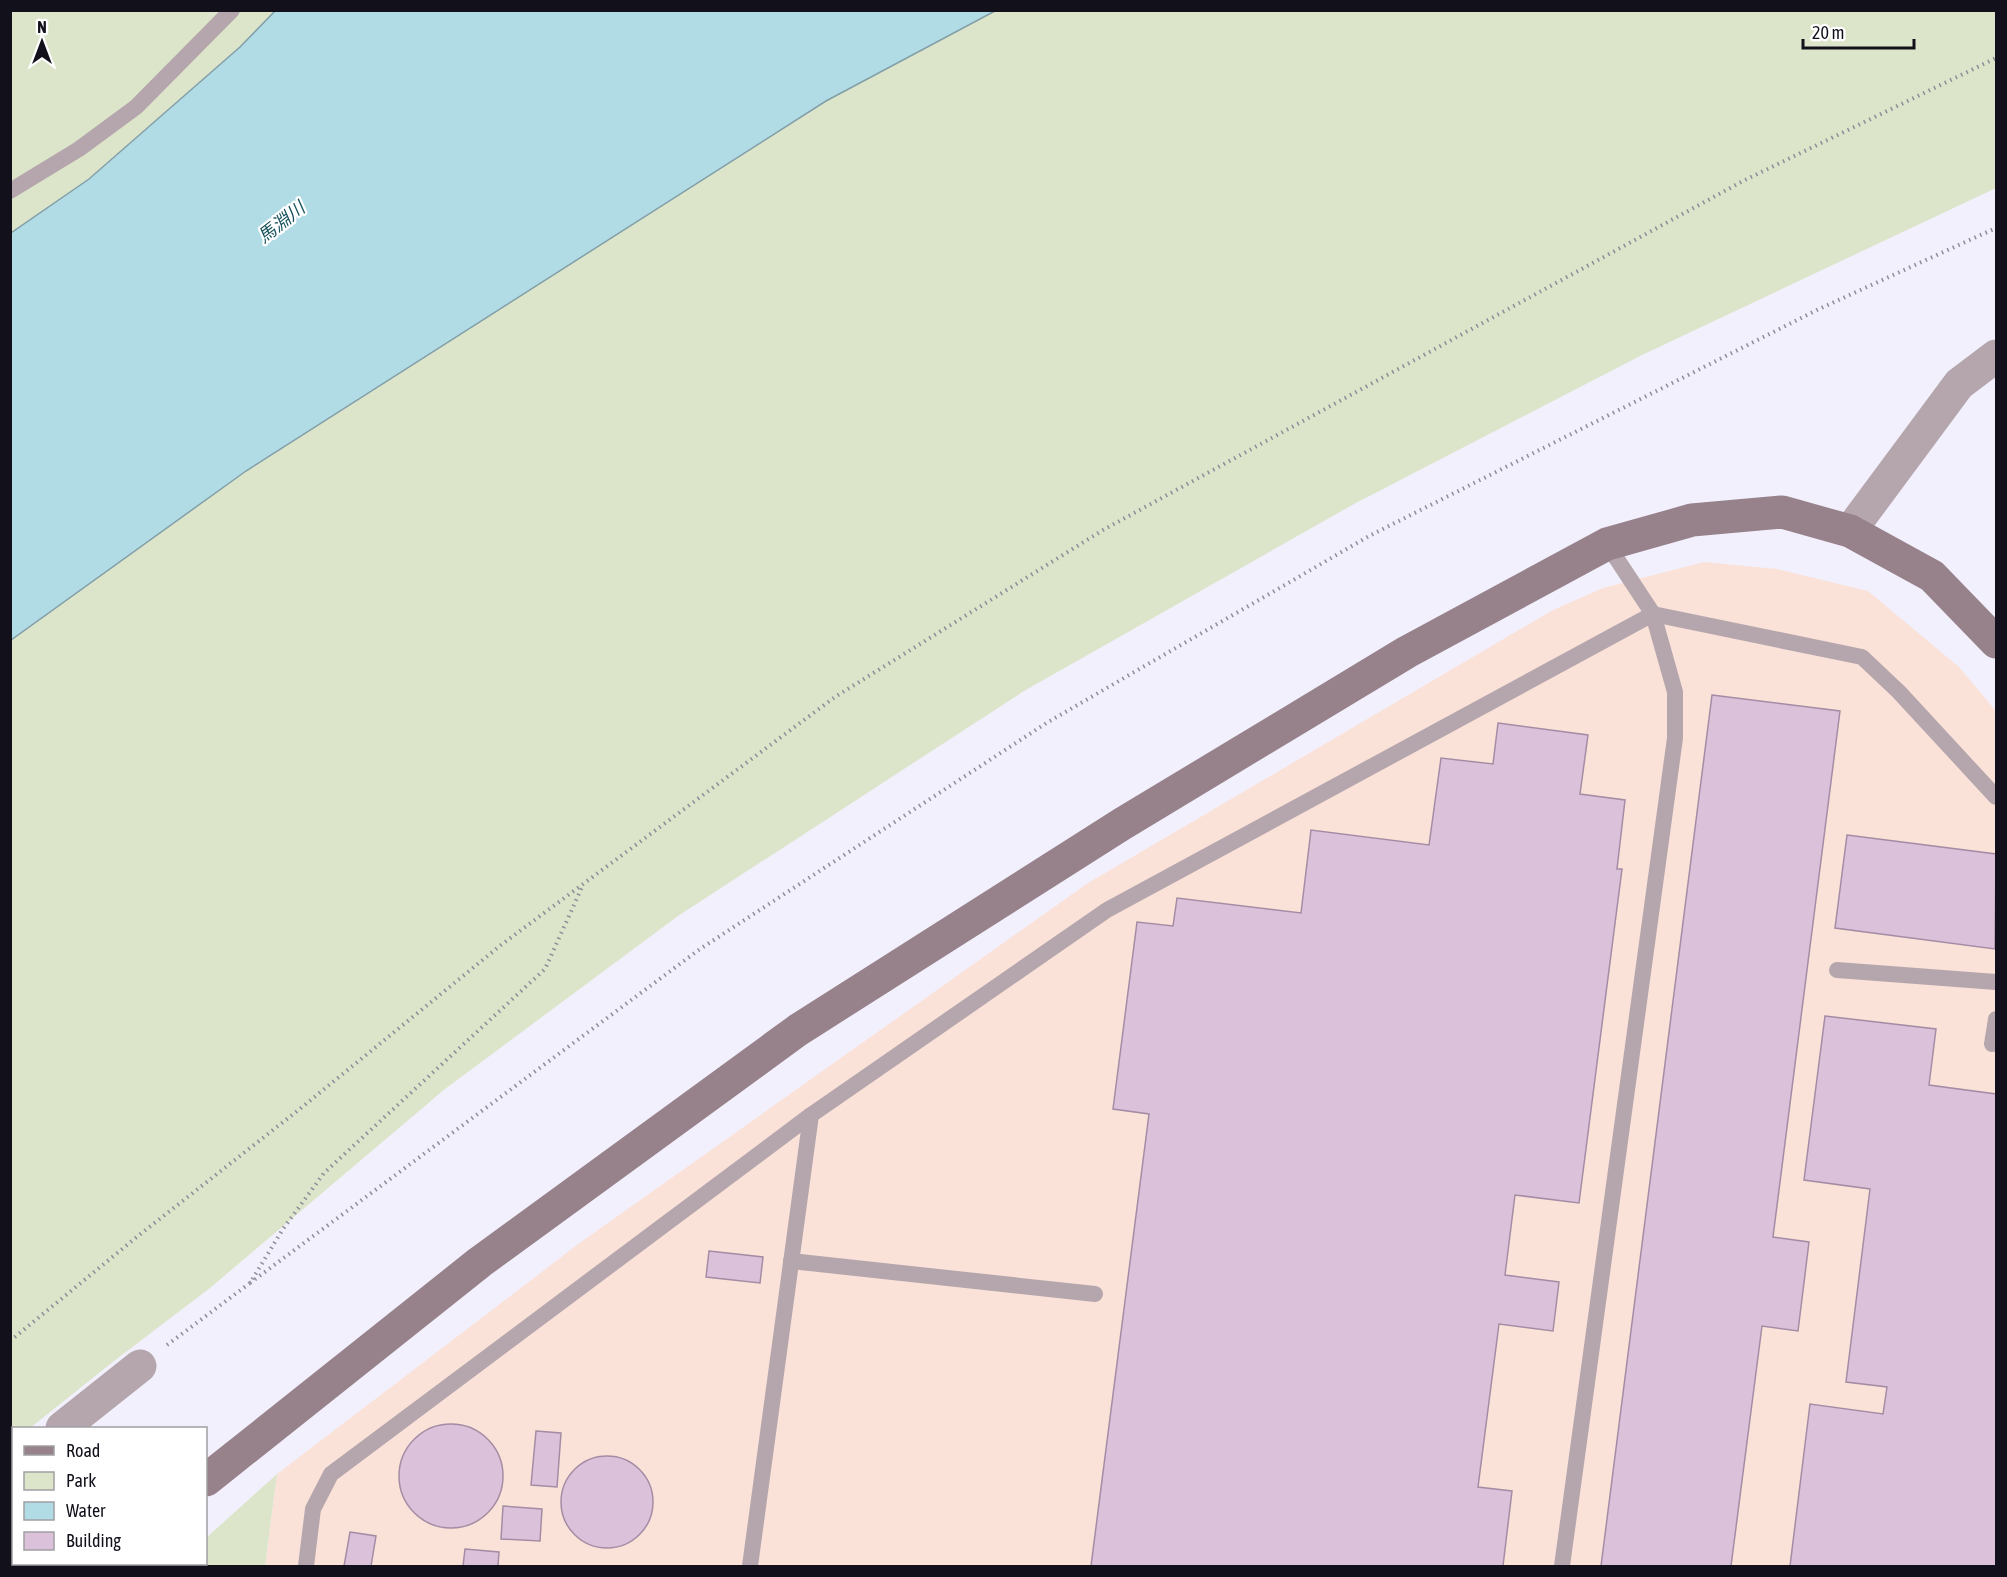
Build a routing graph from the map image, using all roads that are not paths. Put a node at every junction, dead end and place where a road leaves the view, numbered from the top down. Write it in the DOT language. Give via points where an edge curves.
graph roads {
  1 [pos="232,10"];
  2 [pos="10,191"];
  3 [pos="1996,356"];
  4 [pos="1850,531"];
  5 [pos="1606,544"];
  6 [pos="1653,614"];
  7 [pos="1996,642"];
  8 [pos="1996,797"];
  9 [pos="1837,970"];
  10 [pos="1996,982"];
  11 [pos="1996,1018"];
  12 [pos="1992,1044"];
  13 [pos="811,1115"];
  14 [pos="791,1261"];
  15 [pos="1095,1294"];
  16 [pos="140,1366"];
  17 [pos="63,1427"];
  18 [pos="207,1479"];
  19 [pos="306,1566"];
  20 [pos="750,1566"];
  21 [pos="1562,1566"];
  1 -- 2 [label="lane" via="136,107 79,149"];
  3 -- 4 [label="street" via="1959,384"];
  4 -- 5 [label="street" via="1782,512 1692,520"];
  4 -- 7 [label="street" via="1932,576"];
  5 -- 6 [label="lane"];
  5 -- 18 [label="street" via="1367,676 1122,824 798,1030 480,1262"];
  6 -- 8 [label="lane" via="1862,657"];
  6 -- 13 [label="lane" via="1107,910"];
  6 -- 21 [label="lane" via="1674,692 1674,738"];
  9 -- 10 [label="lane"];
  11 -- 12 [label="lane"];
  13 -- 14 [label="lane"];
  13 -- 19 [label="lane" via="331,1474 313,1509"];
  14 -- 15 [label="lane"];
  14 -- 20 [label="lane"];
  16 -- 17 [label="street"];
}
